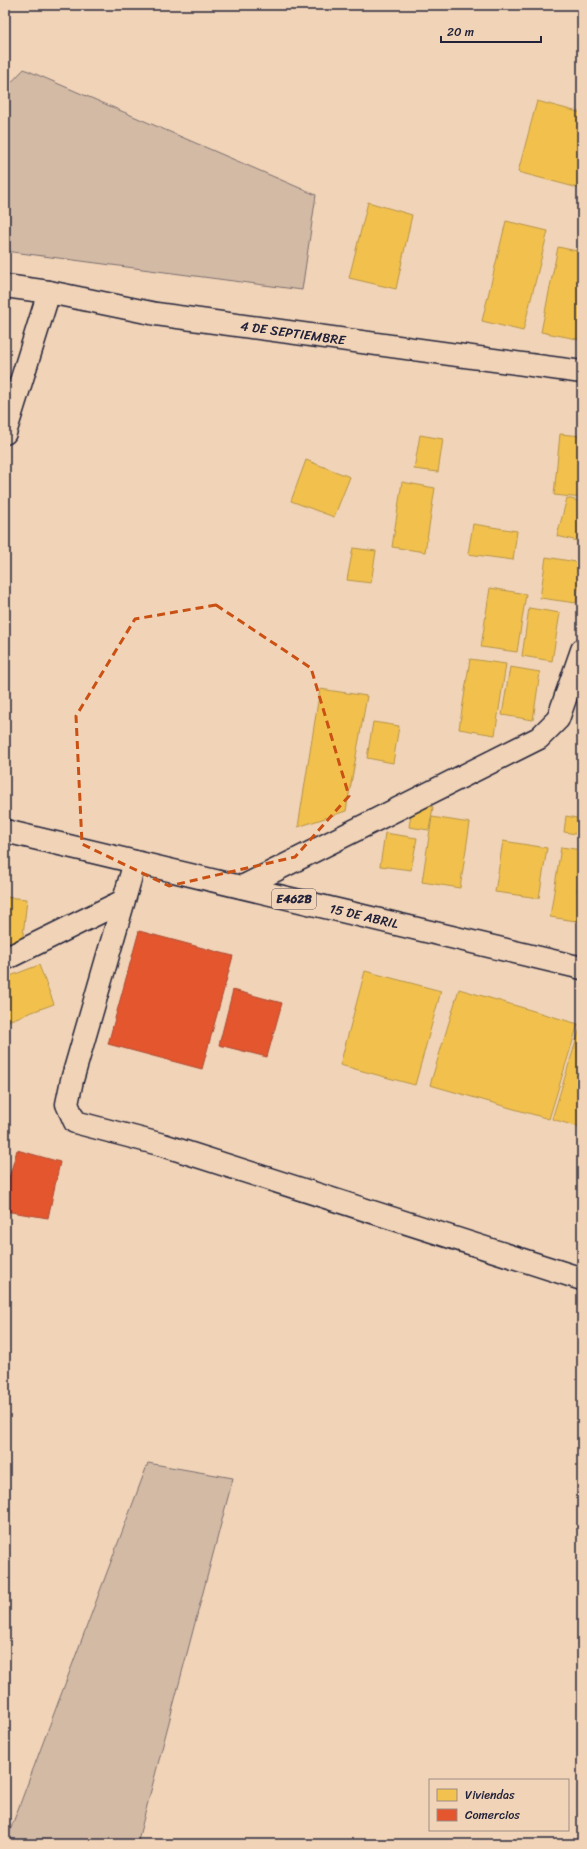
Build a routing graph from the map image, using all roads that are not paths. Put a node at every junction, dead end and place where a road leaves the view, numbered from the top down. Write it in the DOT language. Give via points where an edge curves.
graph roads {
  1 [pos="5,286"];
  2 [pos="50,292"];
  3 [pos="582,372"];
  4 [pos="5,433"];
  5 [pos="582,650"];
  6 [pos="5,831"];
  7 [pos="135,862"];
  8 [pos="242,887"];
  9 [pos="123,901"];
  10 [pos="5,959"];
  11 [pos="582,968"];
  12 [pos="582,1279"];
  1 -- 2 [label="street, 4 DE SEPTIEMBRE"];
  2 -- 3 [label="street, 4 DE SEPTIEMBRE" via="156,314"];
  2 -- 4 [label="street"];
  5 -- 8 [label="street" via="558,719 539,738"];
  6 -- 7 [label="street, 15 DE ABRIL / E462B"];
  7 -- 8 [label="street, 15 DE ABRIL / E462B"];
  7 -- 9 [label="street"];
  8 -- 11 [label="street, 15 DE ABRIL / E462B"];
  9 -- 10 [label="street"];
  9 -- 12 [label="street" via="67,1104 75,1122 163,1145"];
}
